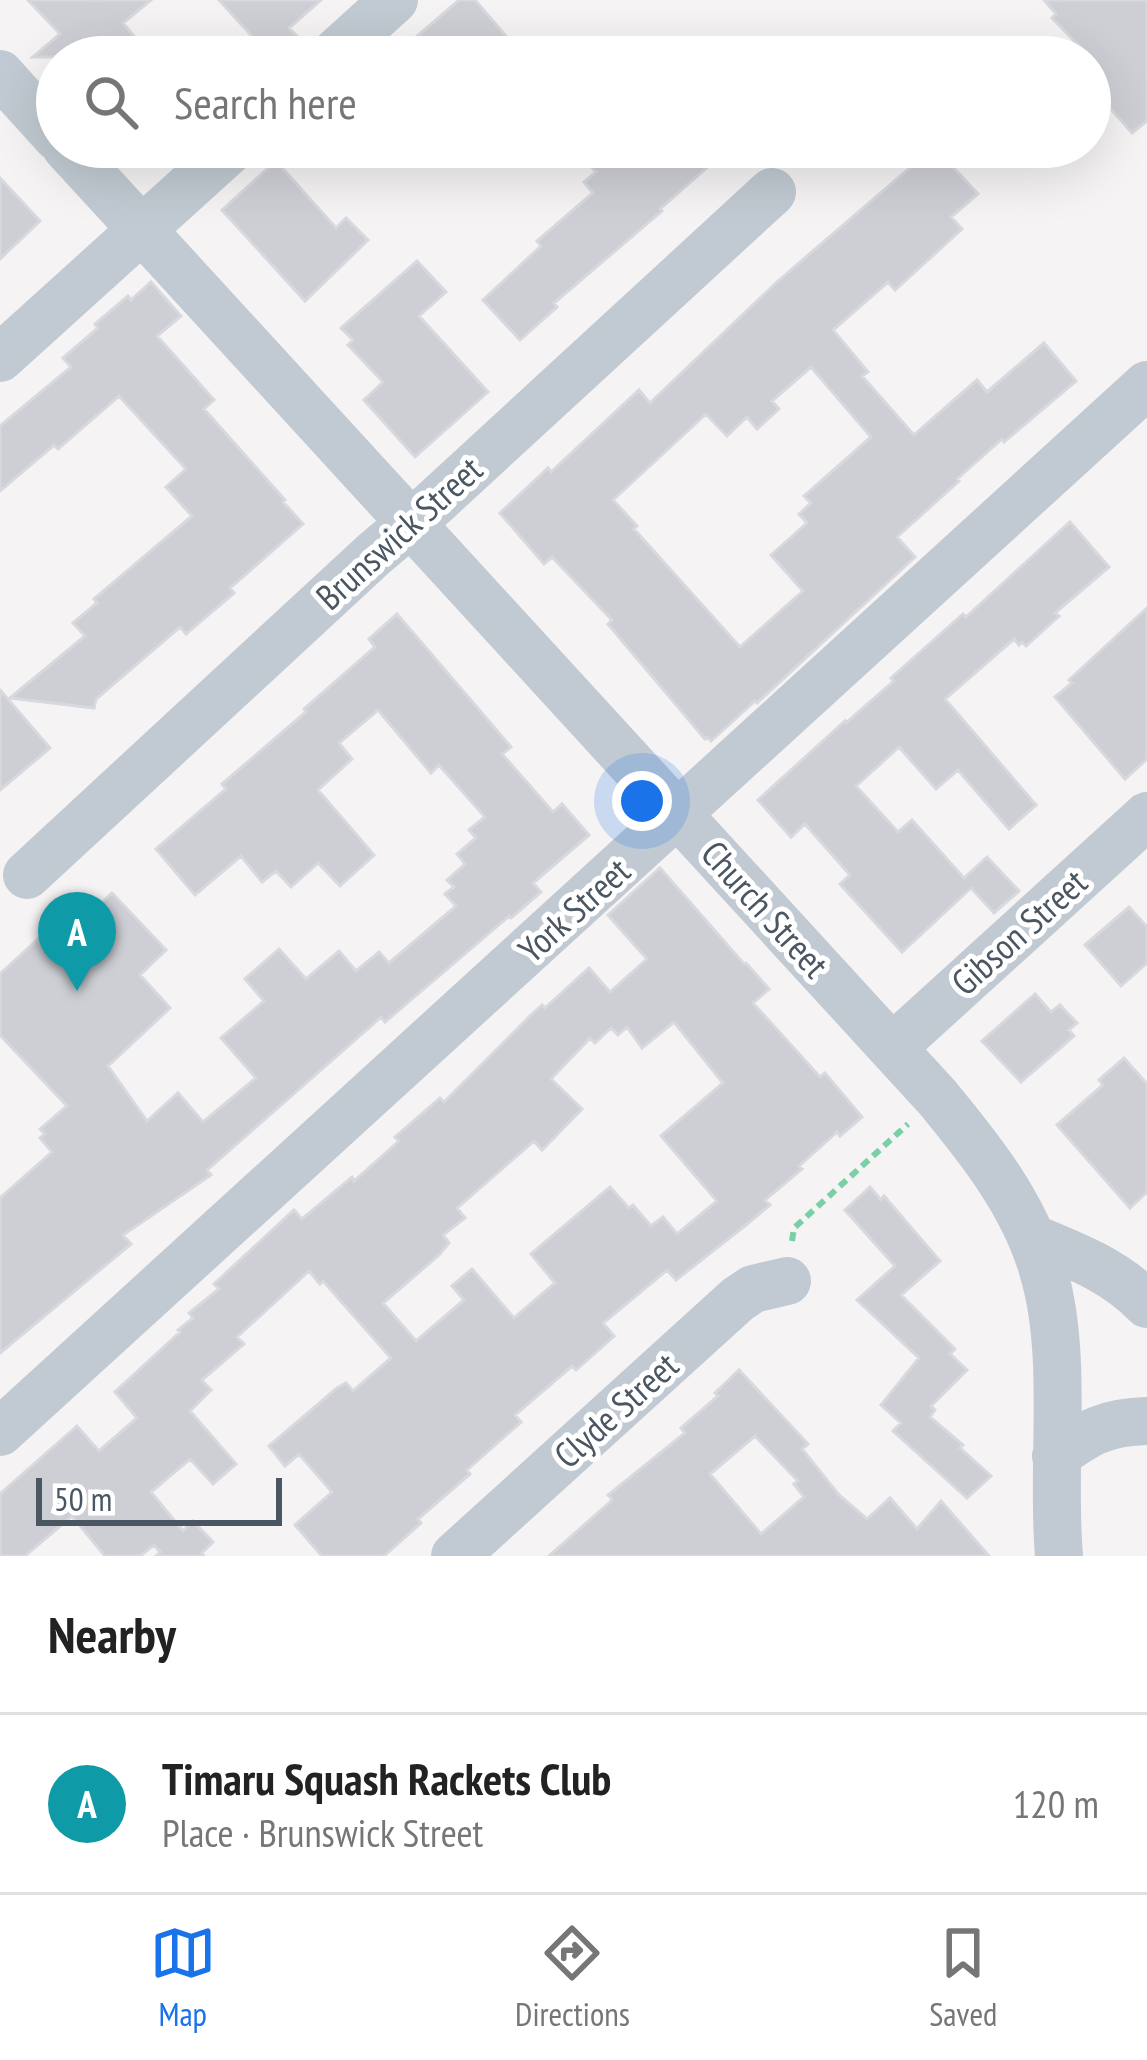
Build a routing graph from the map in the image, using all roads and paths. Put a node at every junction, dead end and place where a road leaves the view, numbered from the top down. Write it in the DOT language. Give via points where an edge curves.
graph roads {
  1 [pos="394,0"];
  2 [pos="354,36"];
  3 [pos="0,74"];
  4 [pos="36,114"];
  5 [pos="85,168"];
  6 [pos="210,168"];
  7 [pos="772,192"];
  8 [pos="142,230"];
  9 [pos="0,358"];
  10 [pos="1147,386"];
  11 [pos="410,522"];
  12 [pos="679,815"];
  13 [pos="1147,816"];
  14 [pos="27,875"];
  15 [pos="892,1048"];
  16 [pos="937,1097"];
  17 [pos="1032,1238"];
  18 [pos="787,1281"];
  19 [pos="1147,1304"];
  20 [pos="1147,1421"];
  21 [pos="0,1432"];
  22 [pos="1056,1456"];
  23 [pos="455,1556"];
  24 [pos="1059,1556"];
  1 -- 2 [label="street"];
  3 -- 4 [label="street"];
  5 -- 8 [label="street, Church Street"];
  6 -- 8 [label="street"];
  7 -- 11 [label="street, Brunswick Street"];
  8 -- 9 [label="street"];
  8 -- 11 [label="street, Church Street"];
  10 -- 12 [label="street, York Street"];
  11 -- 12 [label="street, Church Street"];
  11 -- 14 [label="street, Brunswick Street"];
  12 -- 15 [label="street, Church Street"];
  12 -- 21 [label="street, York Street"];
  13 -- 15 [label="street, Gibson Street"];
  15 -- 16 [label="street, Church Street"];
  16 -- 17 [label="street, Church Street" via="998,1176"];
  16 -- 18 [label="path" via="794,1228"];
  17 -- 19 [label="street" via="1102,1267"];
  17 -- 22 [label="street, Church Street" via="1054,1334"];
  18 -- 23 [label="street, Clyde Street" via="738,1299"];
  20 -- 22 [label="street" via="1087,1433"];
  22 -- 24 [label="street, Church Street"];
}
